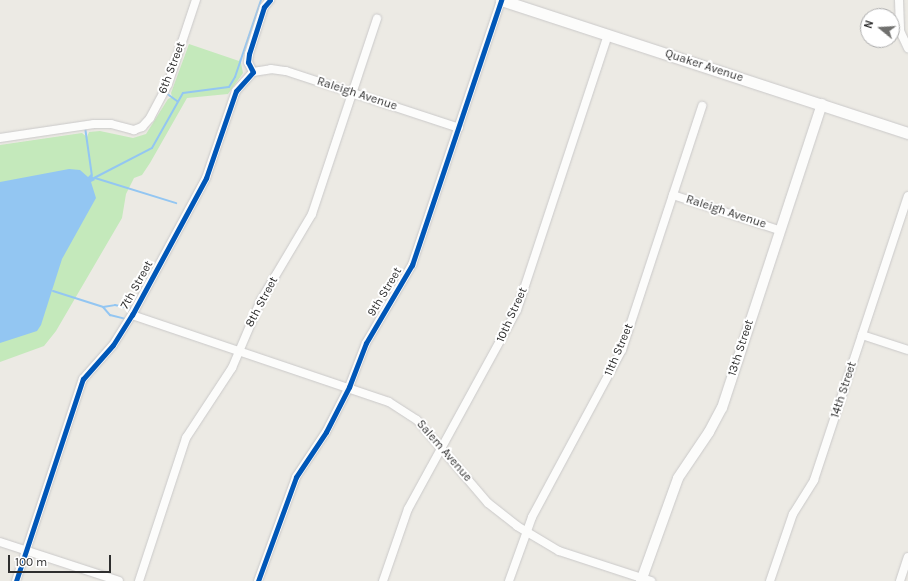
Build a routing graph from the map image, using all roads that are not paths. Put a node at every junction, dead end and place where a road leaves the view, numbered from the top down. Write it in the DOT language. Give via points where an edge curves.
graph roads {
  1 [pos="196,0"];
  2 [pos="270,0"];
  3 [pos="501,0"];
  4 [pos="899,0"];
  5 [pos="377,19"];
  6 [pos="608,35"];
  7 [pos="908,48"];
  8 [pos="253,72"];
  9 [pos="353,92"];
  10 [pos="822,104"];
  11 [pos="702,106"];
  12 [pos="459,128"];
  13 [pos="908,132"];
  14 [pos="0,138"];
  15 [pos="673,195"];
  16 [pos="908,196"];
  17 [pos="779,230"];
  18 [pos="132,315"];
  19 [pos="862,335"];
  20 [pos="908,350"];
  21 [pos="239,351"];
  22 [pos="349,387"];
  23 [pos="442,447"];
  24 [pos="525,531"];
  25 [pos="0,542"];
  26 [pos="26,551"];
  27 [pos="908,557"];
  28 [pos="644,580"];
  29 [pos="16,581"];
  30 [pos="119,581"];
  31 [pos="139,581"];
  32 [pos="258,581"];
  33 [pos="383,581"];
  34 [pos="509,581"];
  35 [pos="770,581"];
  36 [pos="900,581"];
  1 -- 14 [label="street, 6th Street" via="168,84 150,118 138,129 94,124"];
  2 -- 8 [label="street" via="264,7 249,54 248,62"];
  3 -- 6 [label="main road, Quaker Avenue"];
  3 -- 12 [label="street, 9th Street"];
  4 -- 7 [label="street" via="900,30"];
  5 -- 9 [label="street, 8th Street"];
  6 -- 10 [label="main road, Quaker Avenue"];
  6 -- 23 [label="street, 10th Street" via="517,310"];
  8 -- 9 [label="street, Raleigh Avenue" via="271,69 286,71"];
  8 -- 18 [label="street, 7th Street" via="236,91 210,168"];
  9 -- 12 [label="street, Raleigh Avenue"];
  9 -- 21 [label="street, 8th Street" via="312,214 261,300"];
  10 -- 13 [label="main road, Quaker Avenue"];
  10 -- 17 [label="street, 13th Street"];
  11 -- 15 [label="street, 11th Street"];
  12 -- 22 [label="street, 9th Street" via="414,261 366,343"];
  15 -- 17 [label="street, Raleigh Avenue"];
  15 -- 24 [label="street, 11th Street" via="622,350"];
  16 -- 19 [label="street, 14th Street"];
  17 -- 28 [label="street, 13th Street" via="722,408 678,478"];
  18 -- 21 [label="street, Salem Avenue"];
  18 -- 26 [label="street, 7th Street" via="113,345 83,379"];
  19 -- 20 [label="street"];
  19 -- 35 [label="street, 14th Street" via="814,480 793,514"];
  21 -- 22 [label="street, Salem Avenue"];
  21 -- 31 [label="street, 8th Street" via="232,368 186,438"];
  22 -- 23 [label="street, Salem Avenue" via="400,408 417,420"];
  22 -- 32 [label="street, 9th Street" via="326,432 296,477"];
  23 -- 24 [label="street, Salem Avenue" via="488,503"];
  23 -- 33 [label="street, 10th Street" via="408,509"];
  24 -- 28 [label="street, Salem Avenue" via="559,551"];
  24 -- 34 [label="street, 11th Street"];
  25 -- 26 [label="street"];
  26 -- 29 [label="street, 7th Street"];
  26 -- 30 [label="street"];
  27 -- 36 [label="street"];
}
